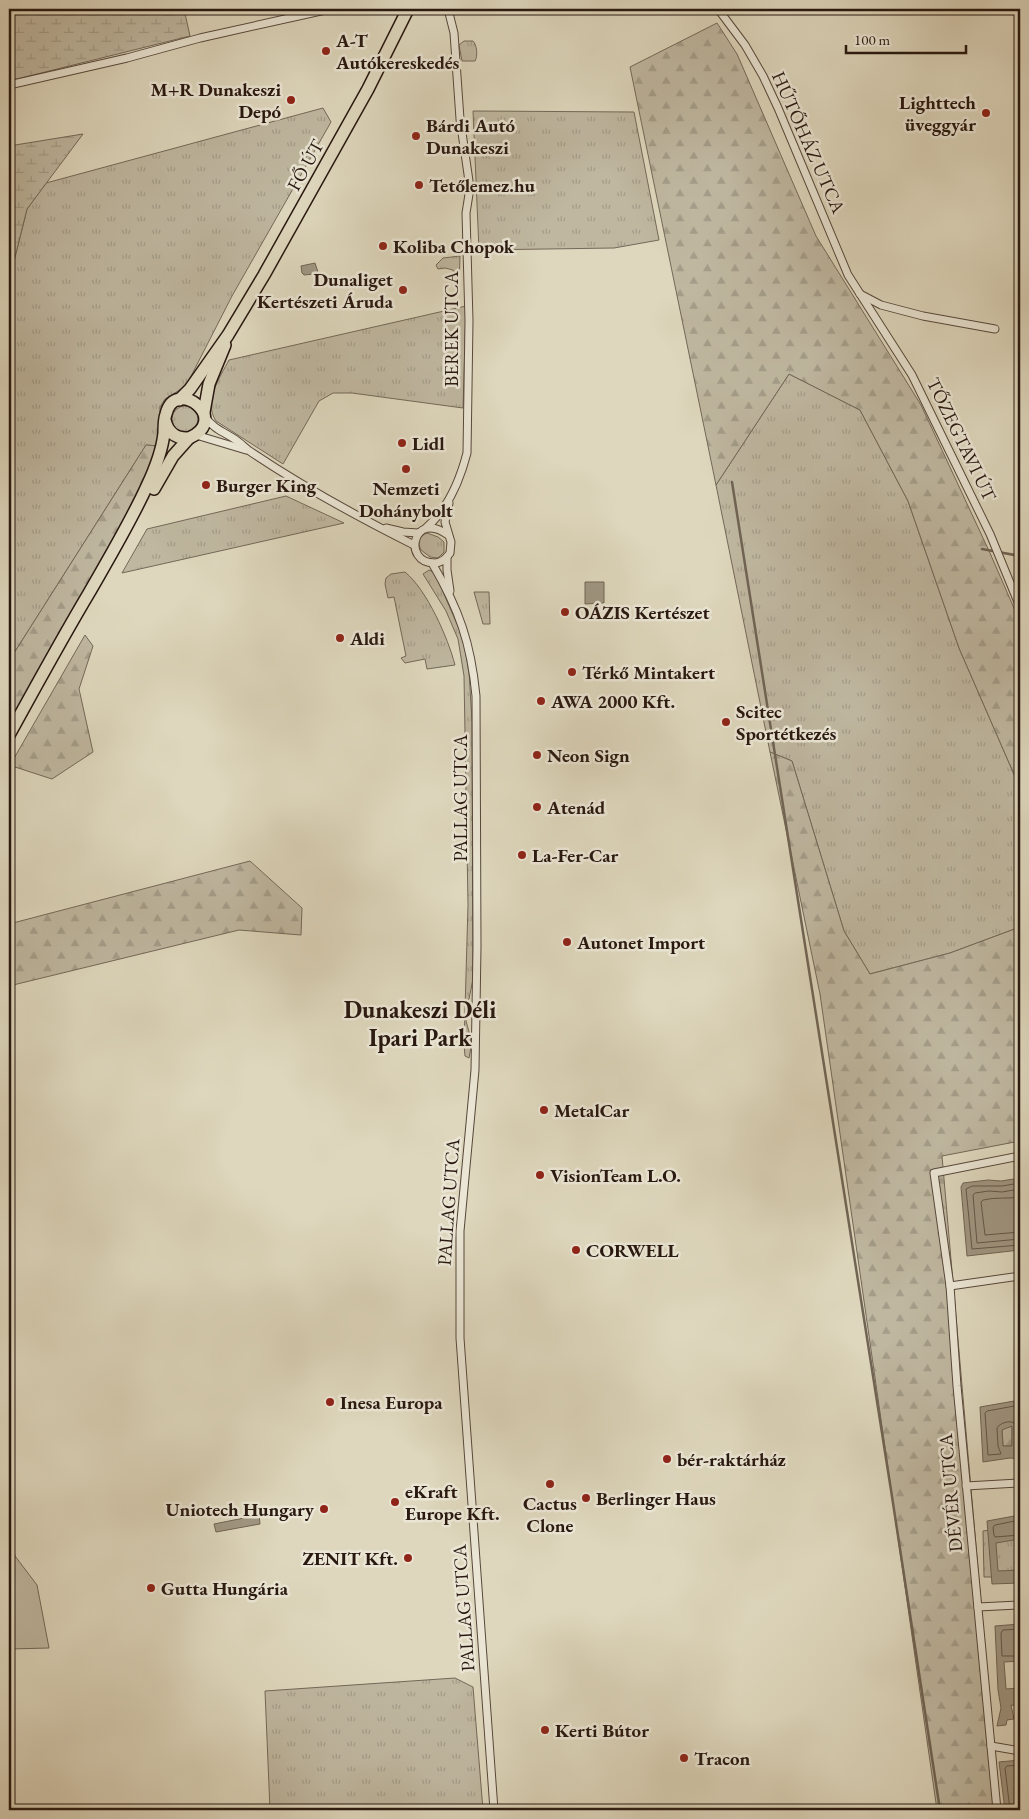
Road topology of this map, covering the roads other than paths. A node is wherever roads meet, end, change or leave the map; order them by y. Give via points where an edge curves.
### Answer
1 (330, 9) edge
2 (408, 9) edge
3 (448, 9) edge
4 (718, 9) edge
5 (9, 85) edge
6 (860, 294) junction
7 (995, 328) dead end
8 (228, 335) junction
9 (179, 400) junction
10 (204, 415) junction
11 (165, 420) junction
12 (193, 437) junction
13 (249, 450) junction
14 (450, 497) junction
15 (136, 512) junction
16 (371, 524) junction
17 (426, 528) junction
18 (418, 533) junction
19 (448, 535) junction
20 (414, 545) junction
21 (447, 557) junction
22 (432, 563) junction
23 (451, 598) junction
24 (1020, 607) edge
25 (9, 735) edge
26 (1020, 1156) edge
27 (1020, 1276) edge
28 (950, 1286) junction
29 (1020, 1483) edge
30 (966, 1486) junction
31 (1020, 1605) edge
32 (978, 1607) junction
33 (991, 1746) junction
34 (1020, 1751) edge
35 (494, 1810) edge
36 (997, 1810) edge

1 - 5 street
2 - 8 main road, FŐ ÚT via 354,114
3 - 14 street, BEREK UTCA via 454,33 460,121 470,188 466,213 467,453 462,474
4 - 6 street, HŰTŐHÁZ UTCA via 763,76 848,275
6 - 7 street via 881,305 923,316
6 - 24 street, TŐZEGTAVI ÚT via 912,375 990,534
8 - 9 main road, FŐ ÚT
8 - 10 main road, FŐ ÚT via 209,384
9 - 10 main road via 194,401
9 - 11 main road via 168,408
10 - 12 main road via 204,424
10 - 13 street via 212,427
11 - 12 main road via 170,433 176,437
11 - 15 main road via 163,445
12 - 13 street
12 - 15 main road via 173,456
13 - 16 street
14 - 17 street, BEREK UTCA
14 - 19 street, BEREK UTCA via 445,522
15 - 25 main road
16 - 18 street
16 - 20 street
17 - 18 street
17 - 19 street
18 - 20 street
19 - 21 street via 451,548
20 - 22 street via 419,556
21 - 22 street
21 - 23 street, PALLAG UTCA
22 - 23 street, PALLAG UTCA
23 - 35 street, PALLAG UTCA via 466,633 476,696 478,947 475,1070 460,1231 460,1338
26 - 28 street, DÉVÉR UTCA via 934,1173
27 - 28 street
28 - 30 street, DÉVÉR UTCA
29 - 30 street
30 - 32 street, DÉVÉR UTCA
31 - 32 street
32 - 33 street, DÉVÉR UTCA
33 - 34 street
33 - 36 street, DÉVÉR UTCA

